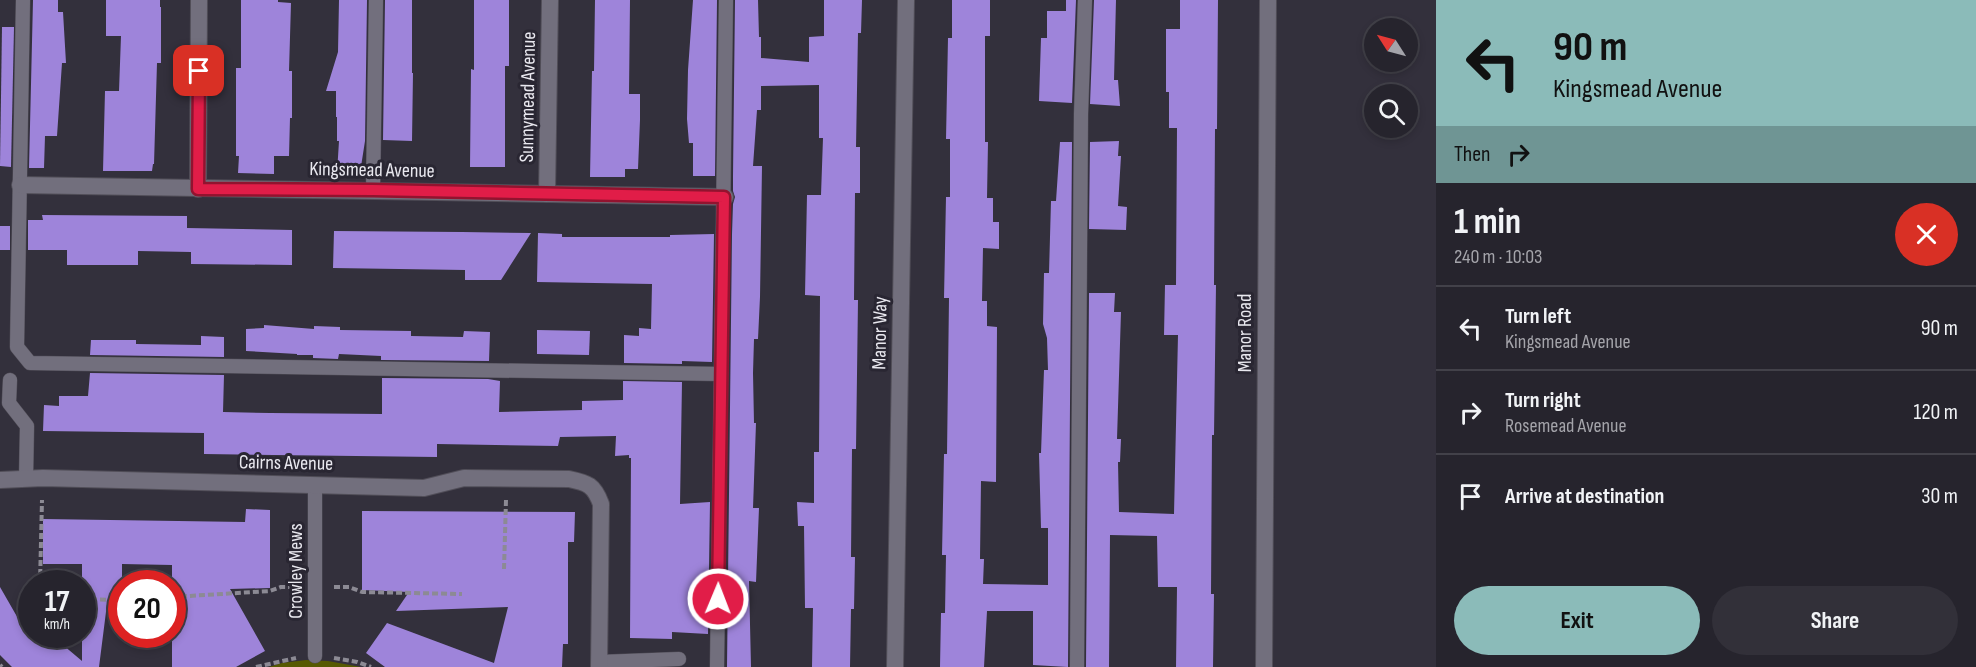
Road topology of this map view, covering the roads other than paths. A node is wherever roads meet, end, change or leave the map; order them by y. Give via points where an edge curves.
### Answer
1 (22, 0) edge
2 (200, 0) edge
3 (376, 0) edge
4 (550, 0) edge
5 (726, 0) edge
6 (906, 0) edge
7 (1085, 0) edge
8 (1268, 0) edge
9 (20, 185) junction
10 (198, 189) junction
11 (373, 190) junction
12 (547, 194) junction
13 (724, 197) junction
14 (721, 374) junction
15 (10, 380) dead end
16 (26, 479) junction
17 (0, 480) edge
18 (315, 485) junction
19 (315, 656) dead end
20 (679, 659) dead end
21 (599, 664) edge
22 (717, 667) edge
23 (895, 667) edge
24 (1077, 667) edge
25 (1264, 667) edge

1 - 9 lane
2 - 10 street
3 - 11 lane
4 - 12 street, Sunnymead Avenue
5 - 13 lane
6 - 23 street, Manor Way
7 - 24 lane
8 - 25 street, Manor Road
9 - 10 street, Kingsmead Avenue
9 - 14 lane via 17,347 30,363
10 - 11 street, Kingsmead Avenue
11 - 12 street, Kingsmead Avenue
12 - 13 street, Kingsmead Avenue
13 - 14 lane
14 - 22 lane
15 - 16 lane via 9,403 27,426
16 - 17 street, Cairns Avenue
16 - 18 street, Cairns Avenue
18 - 19 lane, Crowley Mews
18 - 21 street, Cairns Avenue via 424,488 464,478 584,482 596,490 602,504
20 - 21 lane

